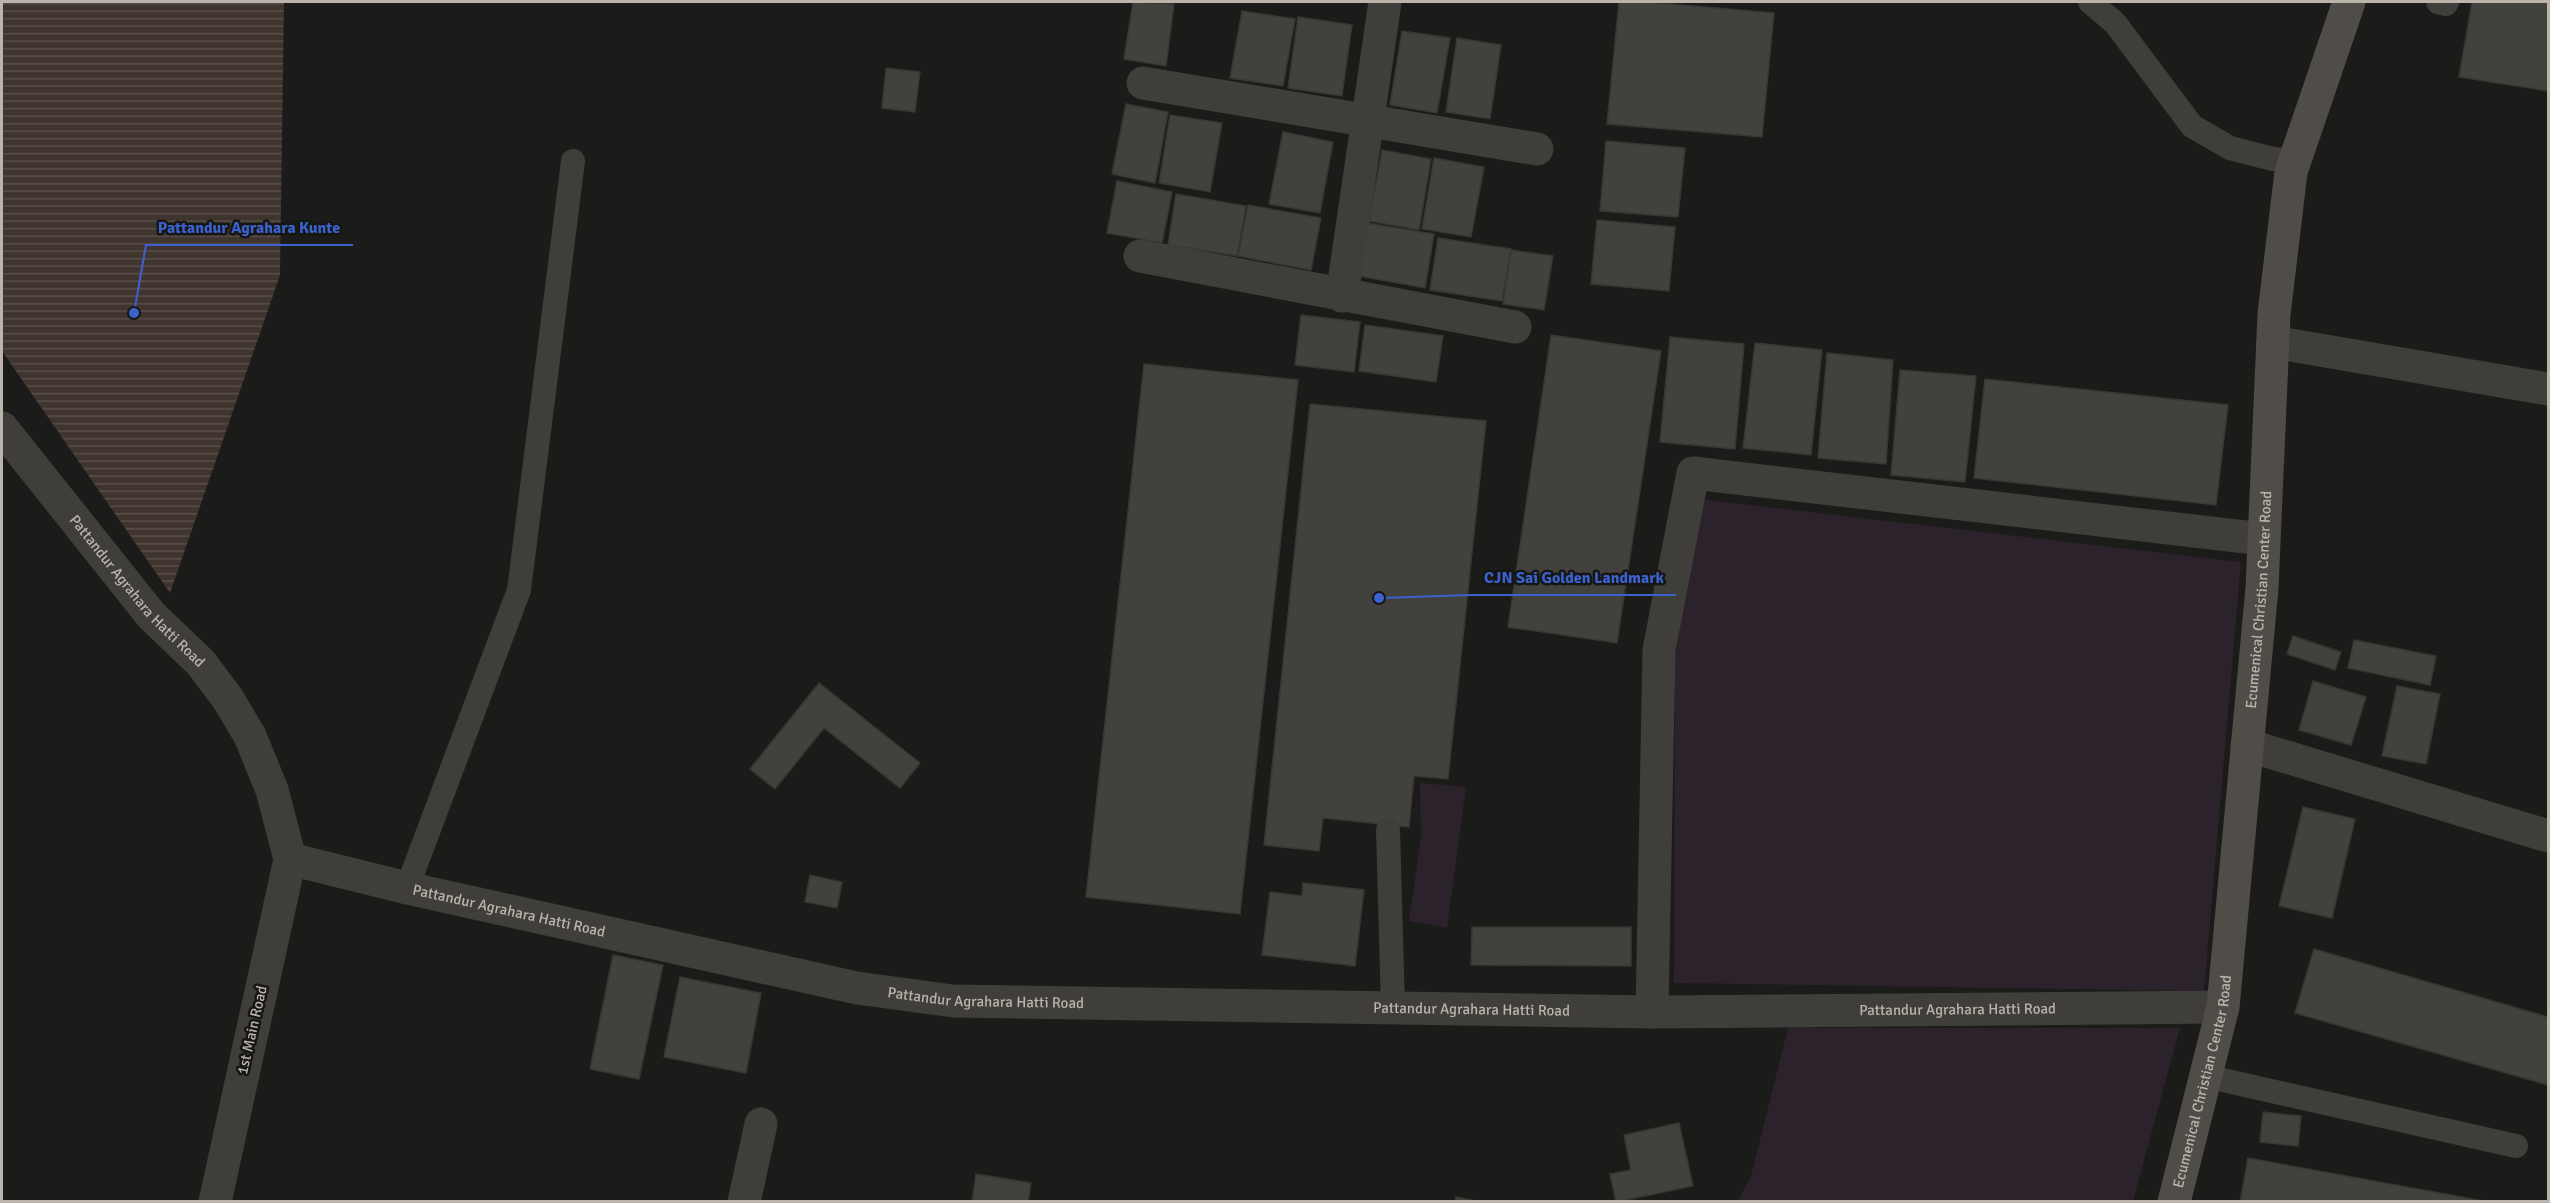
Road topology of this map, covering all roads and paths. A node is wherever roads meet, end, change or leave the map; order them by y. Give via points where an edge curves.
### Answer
1 (1385, 2) edge
2 (2090, 2) edge
3 (2349, 2) edge
4 (2438, 2) edge
5 (2447, 2) edge
6 (1143, 83) dead end
7 (1369, 121) junction
8 (1537, 149) dead end
9 (573, 161) dead end
10 (2295, 161) junction
11 (1140, 256) dead end
12 (1342, 296) junction
13 (1515, 327) dead end
14 (2273, 342) junction
15 (2548, 389) edge
16 (2, 428) edge
17 (2263, 539) junction
18 (2247, 744) junction
19 (1389, 830) dead end
20 (2548, 836) edge
21 (290, 859) junction
22 (407, 888) junction
23 (2223, 1007) junction
24 (1393, 1009) junction
25 (1652, 1012) junction
26 (2205, 1076) junction
27 (761, 1124) dead end
28 (2516, 1146) dead end
29 (215, 1202) edge
30 (744, 1202) edge
31 (2174, 1202) edge

1 - 7 street
2 - 10 lane via 2115,23 2192,126 2230,148
3 - 10 street, Ecumenical Christian Center Road
4 - 5 lane
6 - 7 street
7 - 8 street
7 - 12 street
9 - 22 lane via 519,590
10 - 14 street, Ecumenical Christian Center Road via 2290,172
11 - 12 street
12 - 13 street
14 - 15 street
14 - 17 street, Ecumenical Christian Center Road
16 - 21 street, Pattandur Agrahara Hatti Road via 151,615 201,663 228,699 250,736 272,790
17 - 18 street, Ecumenical Christian Center Road
17 - 25 street via 1693,473 1659,650
18 - 20 street
18 - 23 street, Ecumenical Christian Center Road
19 - 24 lane
21 - 22 street, Pattandur Agrahara Hatti Road
21 - 29 street, 1st Main Road
22 - 24 street, Pattandur Agrahara Hatti Road via 857,988 953,1002
23 - 25 street, Pattandur Agrahara Hatti Road
23 - 26 street, Ecumenical Christian Center Road
24 - 25 street, Pattandur Agrahara Hatti Road
26 - 28 lane
26 - 31 street, Ecumenical Christian Center Road
27 - 30 street

